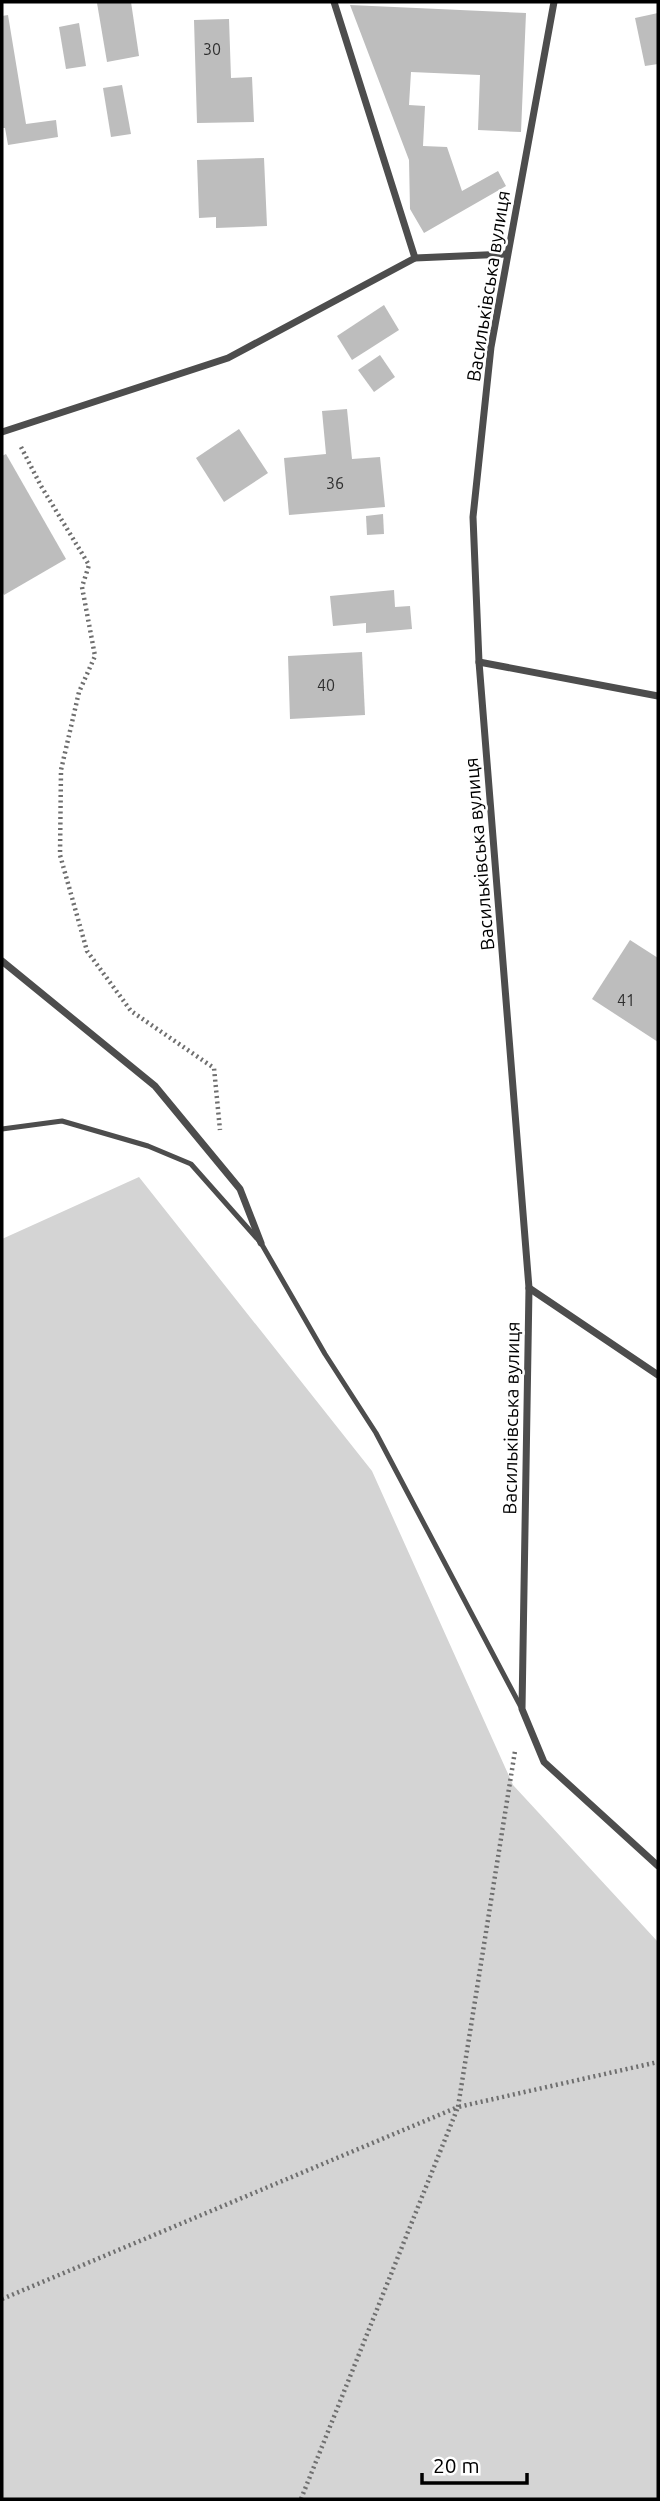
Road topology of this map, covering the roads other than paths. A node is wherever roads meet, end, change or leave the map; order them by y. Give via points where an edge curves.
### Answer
1 (334, 2) edge
2 (554, 2) edge
3 (507, 254) junction
4 (415, 258) junction
5 (2, 432) edge
6 (479, 663) junction
7 (658, 696) edge
8 (2, 961) edge
9 (2, 1129) edge
10 (261, 1243) junction
11 (529, 1288) junction
12 (658, 1375) edge
13 (522, 1709) junction
14 (658, 1866) edge

1 - 4 street
2 - 3 street, Васильківська вулиця
3 - 4 street
3 - 6 street, Васильківська вулиця via 491,347 472,517
4 - 5 street via 228,358
6 - 7 street
6 - 11 street, Васильківська вулиця
8 - 10 street via 155,1086 240,1189
9 - 10 lane via 62,1121 191,1164
10 - 13 lane via 376,1433
11 - 12 street
11 - 13 street, Васильківська вулиця
13 - 14 street via 544,1762

